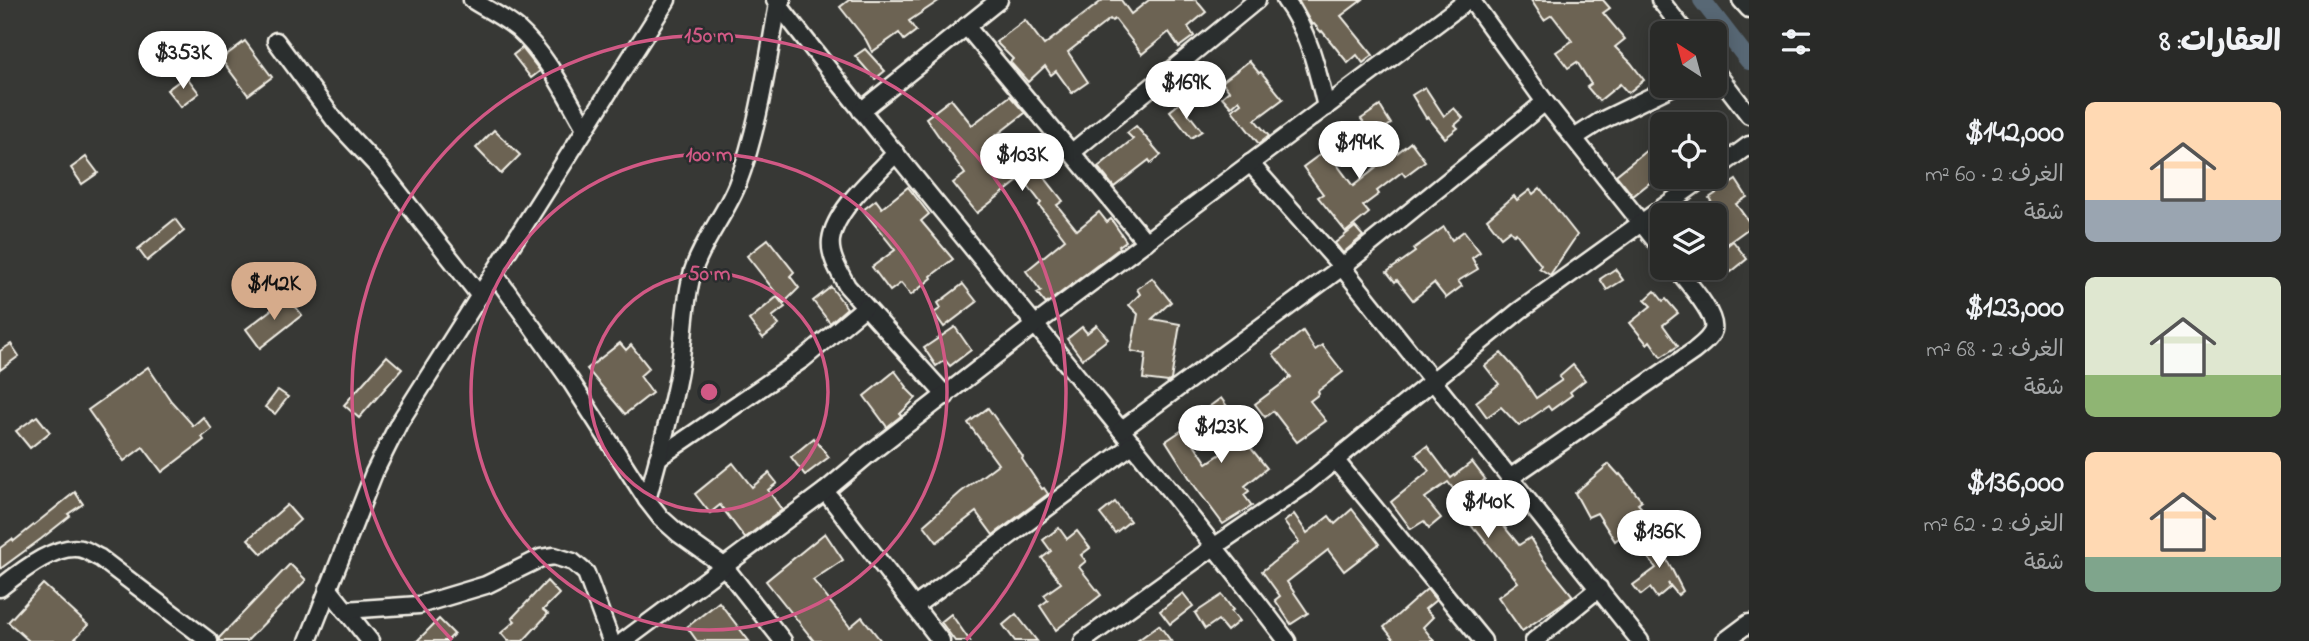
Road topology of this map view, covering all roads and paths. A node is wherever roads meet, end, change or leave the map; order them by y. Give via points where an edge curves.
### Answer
1 (472, 0) edge
2 (667, 0) edge
3 (999, 0) edge
4 (1256, 0) edge
5 (1285, 0) edge
6 (1470, 0) edge
7 (1660, 0) edge
8 (1741, 0) edge
9 (779, 1) edge
10 (1749, 9) edge
11 (1677, 21) edge
12 (966, 26) junction
13 (276, 41) dead end
14 (1727, 87) edge
15 (1650, 98) edge
16 (1545, 102) junction
17 (1326, 107) junction
18 (861, 111) junction
19 (1749, 115) edge
20 (585, 128) junction
21 (1574, 138) junction
22 (1749, 145) edge
23 (896, 153) junction
24 (1071, 153) junction
25 (1727, 161) edge
26 (1250, 163) junction
27 (1688, 189) edge
28 (1642, 222) junction
29 (1650, 233) edge
30 (1146, 242) junction
31 (1342, 267) junction
32 (494, 273) junction
33 (1685, 280) edge
34 (480, 296) junction
35 (865, 307) junction
36 (1036, 324) junction
37 (1433, 379) junction
38 (946, 396) junction
39 (1121, 430) junction
40 (1133, 444) junction
41 (658, 458) junction
42 (1336, 461) junction
43 (1511, 477) junction
44 (825, 491) junction
45 (647, 500) junction
46 (1215, 546) junction
47 (724, 566) junction
48 (0, 588) edge
49 (1599, 588) junction
50 (328, 589) junction
51 (915, 606) junction
52 (345, 610) junction
53 (1749, 623) edge
54 (209, 641) edge
55 (308, 641) edge
56 (370, 641) edge
57 (611, 641) edge
58 (624, 641) edge
59 (783, 641) edge
60 (941, 641) edge
61 (1083, 641) edge
62 (1287, 641) edge
63 (1483, 641) edge
64 (1534, 641) edge
65 (1640, 641) edge
66 (1725, 641) edge

1 - 20 street via 518,29 557,79
2 - 20 street
3 - 12 street
4 - 24 street
5 - 17 street via 1314,55
6 - 16 street
6 - 17 street
7 - 11 street
8 - 10 street
9 - 18 street
9 - 41 street via 763,87 736,187 693,271 678,374
12 - 18 street
12 - 24 street
13 - 34 street via 336,122 381,170
14 - 19 street
15 - 21 street
16 - 21 street
16 - 31 street
17 - 26 street
18 - 23 street
20 - 32 street
21 - 28 street
22 - 25 street
23 - 35 street via 839,215 831,241 835,265
23 - 36 street
24 - 30 street
26 - 30 street
26 - 31 street
27 - 28 street
28 - 29 street
28 - 37 street
30 - 36 street
31 - 37 street
31 - 39 street
32 - 34 street
32 - 45 street
33 - 43 street via 1712,316 1714,328 1709,338
34 - 50 street via 399,423
35 - 38 street
35 - 41 street via 803,359
36 - 38 street
36 - 39 street
37 - 42 street
37 - 43 street
38 - 44 street
39 - 40 street
40 - 46 street
40 - 51 street
41 - 45 street
42 - 46 street
42 - 63 street
43 - 49 street
44 - 47 street
44 - 51 street
45 - 47 street via 679,534
46 - 61 street
46 - 62 street
47 - 58 street
47 - 59 street
48 - 54 street via 37,560 65,549 83,548
49 - 64 street
49 - 65 street
50 - 52 street
50 - 55 street
51 - 60 street
52 - 56 street
52 - 57 street via 419,605 486,585 554,556 573,562 586,573
53 - 66 street

